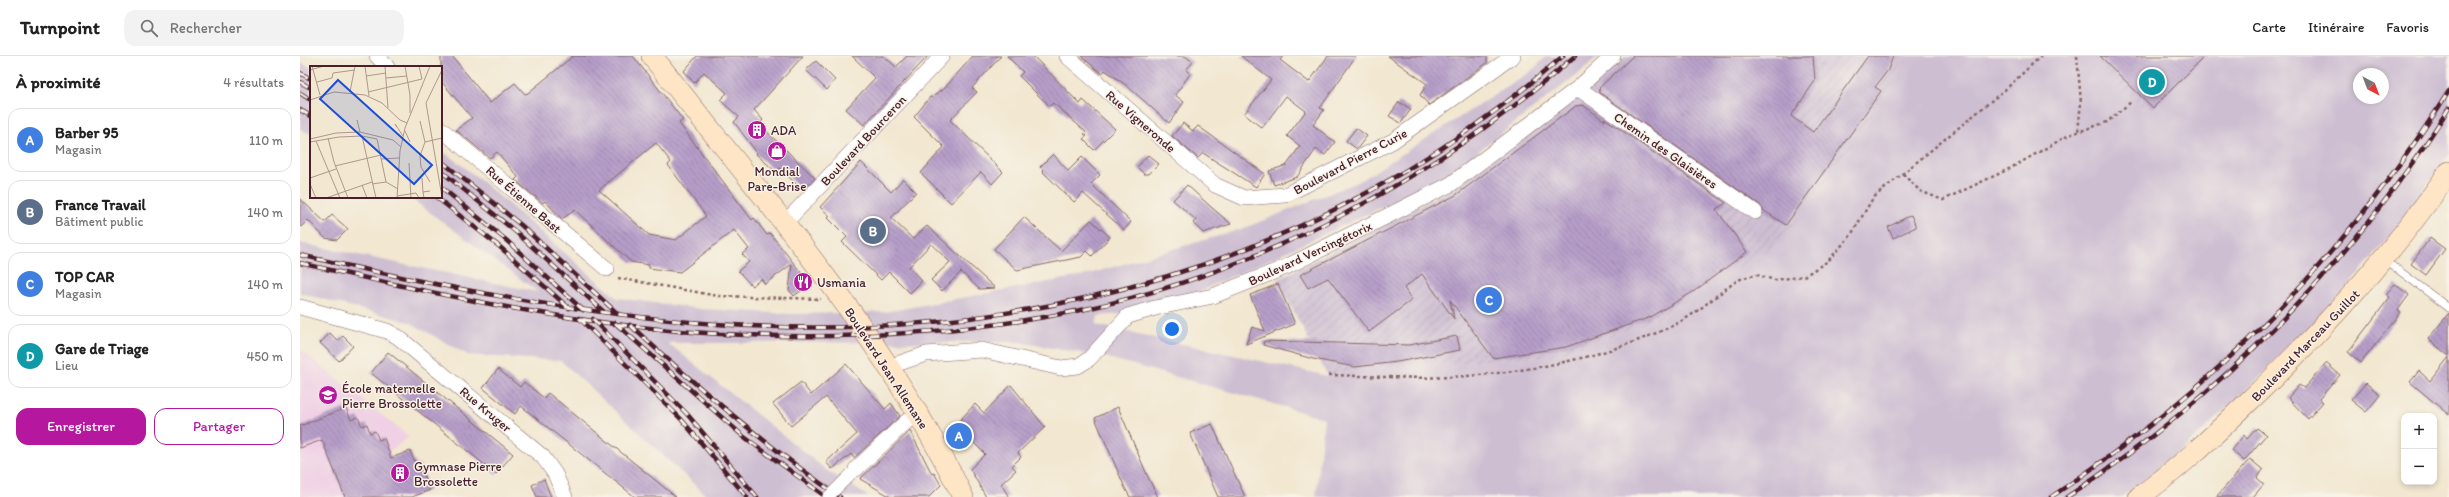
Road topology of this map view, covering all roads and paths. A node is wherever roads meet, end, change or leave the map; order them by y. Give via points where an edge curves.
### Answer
1 (377, 56) edge
2 (653, 56) edge
3 (942, 56) edge
4 (1067, 56) edge
5 (1612, 56) edge
6 (2040, 56) edge
7 (2077, 56) edge
8 (1507, 58) edge
9 (386, 66) edge
10 (1578, 88) junction
11 (2132, 102) dead end
12 (442, 130) edge
13 (2078, 132) junction
14 (2449, 172) edge
15 (1903, 174) junction
16 (1215, 185) joint
17 (1754, 212) dead end
18 (784, 224) junction
19 (2384, 259) junction
20 (607, 269) joint
21 (839, 295) junction
22 (300, 307) edge
23 (2449, 308) edge
24 (888, 366) junction
25 (1329, 375) dead end
26 (918, 414) junction
27 (854, 471) joint
28 (2148, 495) edge
29 (565, 497) edge
30 (828, 497) edge
31 (963, 497) edge

1 - 9 street
2 - 18 main road, Boulevard Jean Allemane
3 - 18 street, Boulevard Bourceron
4 - 16 street, Rue Vigneronde
5 - 10 street, Boulevard Vercingétorix
6 - 15 path via 2007,88
7 - 13 path via 2081,102
8 - 16 street, Boulevard Pierre Curie via 1393,141 1285,196 1244,198
10 - 17 street, Chemin des Glaisières
10 - 24 street, Boulevard Vercingétorix via 1444,187 1286,267 1213,296 1128,316 1089,359 1078,366 1061,368 982,350 926,354
11 - 13 path via 2107,122
12 - 20 street, Rue Étienne Bast
13 - 15 path via 2009,169 1943,200 1920,191
14 - 19 main road, Boulevard Marceau Guillot via 2419,216
15 - 25 path via 1874,198 1851,235 1828,261 1814,271 1789,279 1775,280 1758,275 1744,278 1680,321 1636,340 1552,364 1513,371 1449,377
18 - 21 main road, Boulevard Jean Allemane
19 - 23 lane
19 - 28 main road, Boulevard Marceau Guillot via 2290,363
20 - 21 path via 620,279 718,296 816,300
21 - 24 main road, Boulevard Jean Allemane
22 - 29 street, Rue Kruger via 386,331 398,337 543,457 555,474
24 - 26 main road, Boulevard Jean Allemane
26 - 27 street via 907,421
26 - 31 main road, Boulevard Jean Allemane
27 - 30 street, bridge

